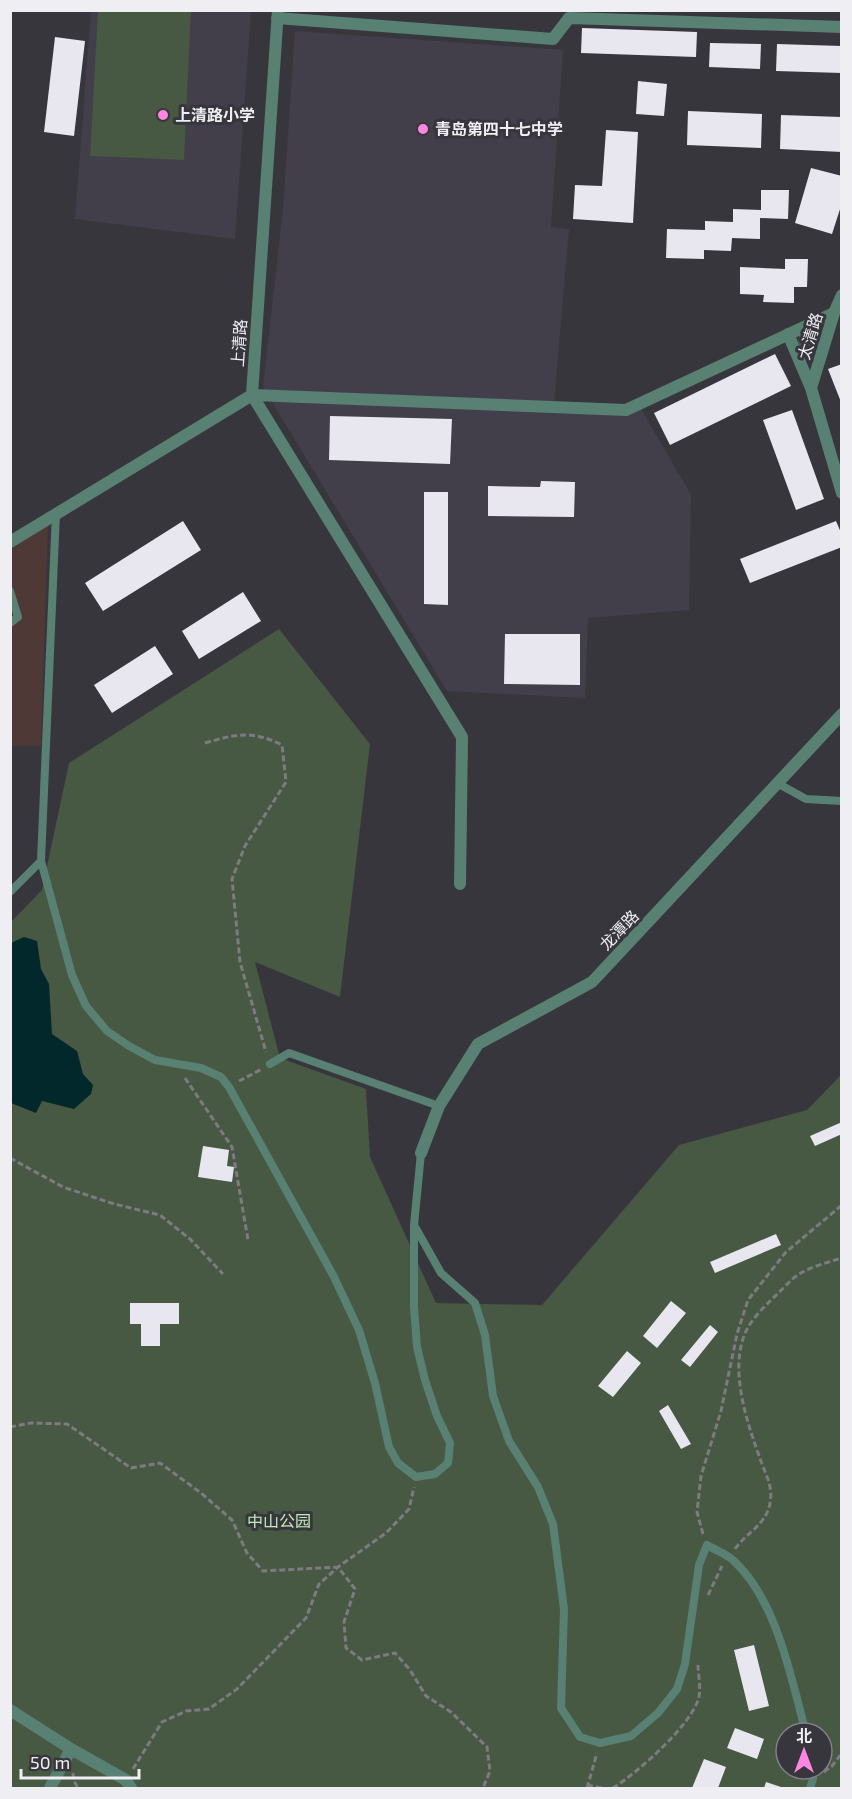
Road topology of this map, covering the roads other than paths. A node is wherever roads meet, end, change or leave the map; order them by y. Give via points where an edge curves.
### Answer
1 (277, 14) edge
2 (842, 27) edge
3 (842, 295) edge
4 (834, 313) junction
5 (788, 334) junction
6 (811, 388) junction
7 (252, 395) junction
8 (842, 493) edge
9 (56, 513) junction
10 (10, 542) edge
11 (10, 591) edge
12 (10, 623) edge
13 (842, 714) edge
14 (777, 783) junction
15 (842, 801) edge
16 (41, 861) junction
17 (459, 884) dead end
18 (10, 892) edge
19 (270, 1064) road end
20 (439, 1106) junction
21 (421, 1153) joint
22 (414, 1225) junction
23 (10, 1710) edge
24 (803, 1721) edge
25 (71, 1749) junction
26 (129, 1784) edge
27 (50, 1788) edge

1 - 2 street via 553,39 569,18
1 - 7 street, 上清路
3 - 4 street, 太清路
4 - 5 street
4 - 6 street, 太清路
5 - 6 street, 太清路
5 - 7 street via 626,410
6 - 8 street, 太清路
7 - 9 street
7 - 17 street via 462,737
9 - 10 street
9 - 16 lane
11 - 12 lane via 18,617
13 - 14 street, 龙潭路
14 - 15 lane via 806,799
14 - 20 street, 龙潭路 via 592,981 478,1044
16 - 18 lane
16 - 22 lane via 72,975 86,1006 107,1031 129,1046 155,1060 201,1068 220,1077 229,1087 342,1293 359,1330 389,1448 398,1463 416,1477 435,1474 448,1463 450,1443 428,1389 417,1347
19 - 20 lane via 289,1053
20 - 21 street, 龙潭路
21 - 22 lane
22 - 24 lane via 441,1273 476,1303 485,1335 493,1396 509,1442 538,1487 553,1524 564,1609 561,1708 580,1737 600,1743 631,1736 658,1713 677,1689 685,1664 699,1565 707,1545 734,1560 755,1587 778,1629
23 - 25 street
25 - 26 street
25 - 27 street

